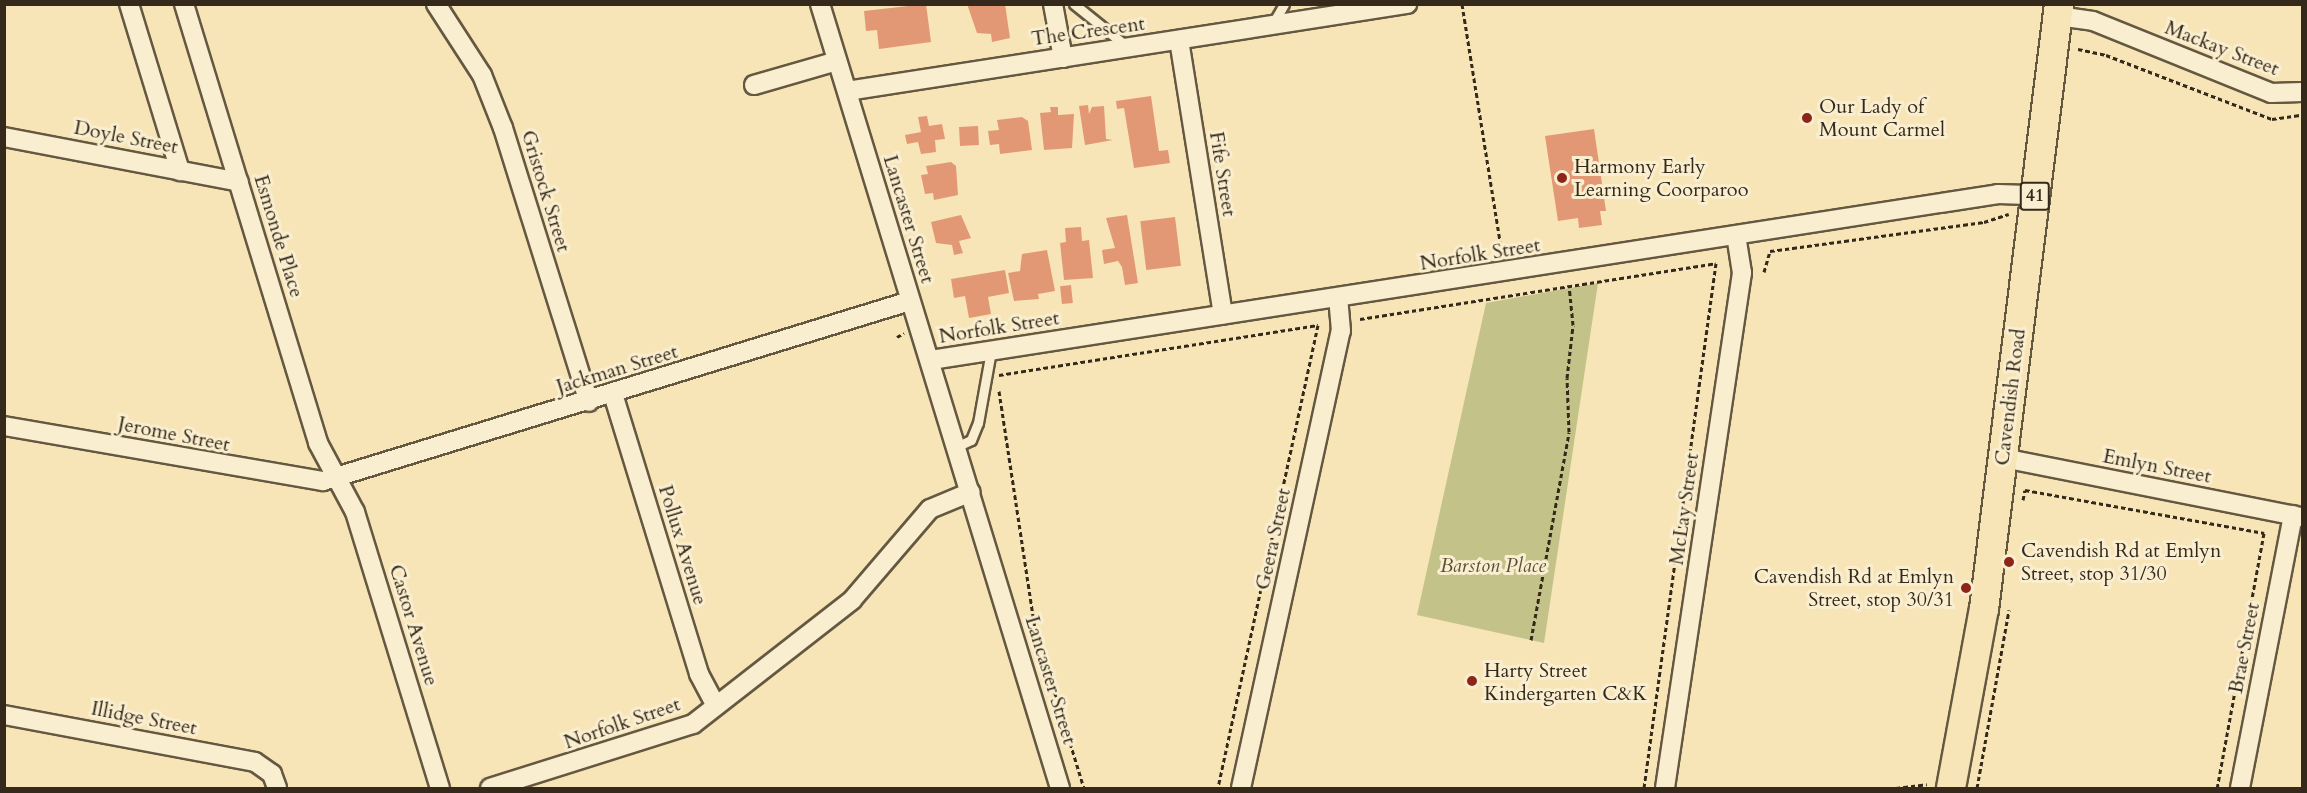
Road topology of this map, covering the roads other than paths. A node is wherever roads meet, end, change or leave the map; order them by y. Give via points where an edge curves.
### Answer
1 (129, 4) edge
2 (184, 4) edge
3 (435, 4) edge
4 (820, 4) edge
5 (1053, 4) edge
6 (1074, 4) edge
7 (1284, 4) edge
8 (1407, 4) edge
9 (1336, 10) edge
10 (2058, 10) edge
11 (1272, 25) junction
12 (1179, 40) junction
13 (1129, 48) junction
14 (1063, 58) junction
15 (837, 61) junction
16 (754, 85) dead end
17 (847, 91) junction
18 (2302, 92) edge
19 (4, 137) edge
20 (180, 171) junction
21 (239, 182) junction
22 (2036, 195) junction
23 (1736, 236) junction
24 (1338, 299) junction
25 (910, 300) junction
26 (1223, 314) junction
27 (990, 351) junction
28 (931, 360) junction
29 (613, 394) junction
30 (589, 402) junction
31 (4, 426) edge
32 (958, 446) junction
33 (2003, 458) junction
34 (336, 479) junction
35 (971, 492) junction
36 (2298, 516) edge
37 (716, 706) junction
38 (4, 715) edge
39 (1941, 780) edge
40 (274, 781) edge
41 (440, 789) edge
42 (490, 789) edge
43 (1060, 789) edge
44 (1241, 789) edge
45 (1665, 789) edge
46 (2240, 789) edge

1 - 20 street
2 - 21 street, Esmonde Place
3 - 30 street, Gristock Street via 482,75 503,128
4 - 15 street, Lancaster Street
5 - 14 street
6 - 13 lane
7 - 11 lane
8 - 9 street, The Crescent
9 - 11 street, The Crescent
10 - 18 street, Mackay Street via 2271,93
10 - 22 main road, Cavendish Road / 41
11 - 12 street, The Crescent
12 - 13 street, The Crescent
12 - 26 street, Fife Street
13 - 14 street, The Crescent
14 - 17 street, The Crescent
15 - 16 street
15 - 17 street, Lancaster Street
17 - 25 street, Lancaster Street
19 - 20 street, Doyle Street
20 - 21 street, Doyle Street
21 - 34 street, Esmonde Place via 318,442
22 - 23 street, Norfolk Street via 1998,194
22 - 33 main road, Cavendish Road / 41
23 - 24 street, Norfolk Street
23 - 45 street, McLay Street via 1742,273
24 - 26 street, Norfolk Street
24 - 44 street, Geera Street via 1341,331
25 - 28 street, Lancaster Street
25 - 29 street, Jackman Street
26 - 27 street, Norfolk Street
27 - 28 street, Norfolk Street
27 - 32 lane via 978,423 971,440
28 - 32 street, Lancaster Street
29 - 30 street, Jackman Street
29 - 37 street, Pollux Avenue via 699,674
30 - 34 street, Jackman Street
31 - 34 street, Jerome Street via 300,480
32 - 35 street, Lancaster Street
33 - 36 street, Emlyn Street
33 - 39 main road, Cavendish Road / 41 via 1977,657
34 - 41 street, Castor Avenue via 355,512
35 - 37 street, Norfolk Street via 934,506 852,600
35 - 43 street, Lancaster Street
36 - 46 street, Brae Street
37 - 42 street, Norfolk Street via 693,724 664,736
38 - 40 street, Illidge Street via 255,762

